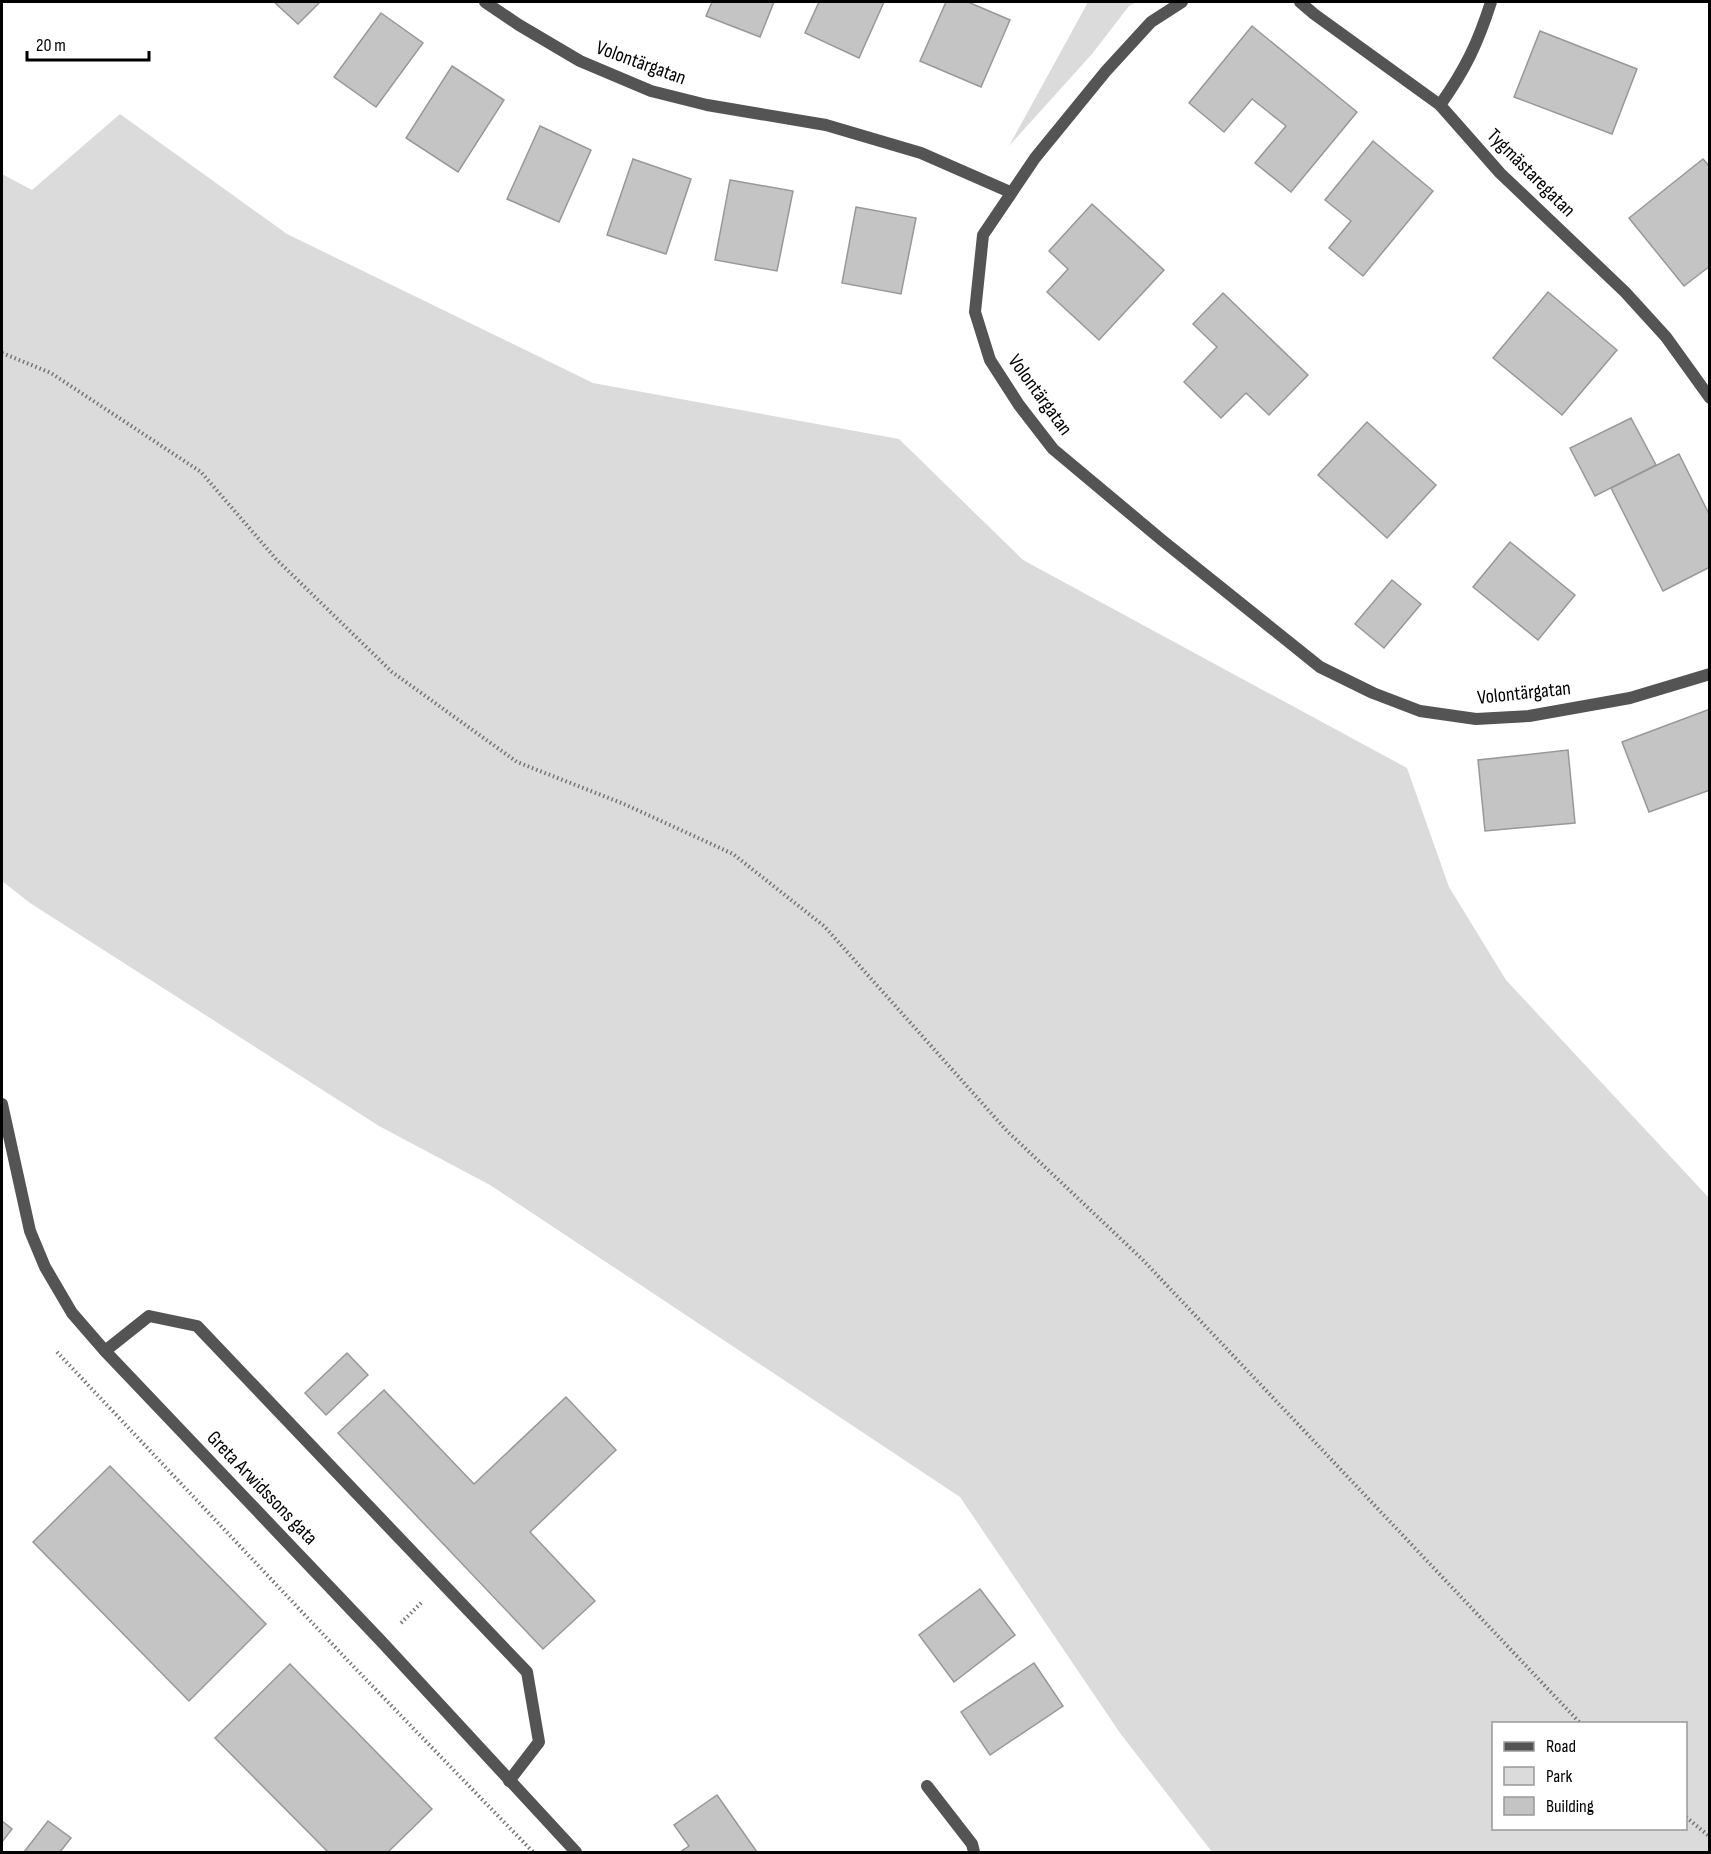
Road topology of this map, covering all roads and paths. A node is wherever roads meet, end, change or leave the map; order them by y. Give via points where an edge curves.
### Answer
1 (485, 2) edge
2 (1182, 2) edge
3 (1300, 2) edge
4 (1491, 2) edge
5 (1440, 105) junction
6 (1010, 192) junction
7 (2, 353) edge
8 (1710, 398) edge
9 (1710, 674) edge
10 (2, 1104) edge
11 (105, 1351) junction
12 (57, 1352) dead end
13 (1579, 1722) edge
14 (509, 1781) junction
15 (927, 1786) dead end
16 (1687, 1818) edge
17 (1710, 1837) edge
18 (533, 1852) edge
19 (576, 1852) edge
20 (974, 1852) edge

1 - 6 street, Volontärgatan via 580,61 651,91 707,105 826,125 921,153
2 - 6 street via 1151,22 1106,71
3 - 5 street, Tygmästaregatan
4 - 5 street via 1481,35
5 - 8 street, Tygmästaregatan via 1500,173 1625,292 1666,337
6 - 9 street, Volontärgatan via 983,235 975,312 990,360 1019,405 1053,448 1320,667 1420,711 1476,719 1529,716 1630,698
7 - 13 path via 51,373 201,472 276,559 392,672 517,762 624,804 733,854 824,926 1007,1131 1142,1259
10 - 11 street, Greta Arwidssons gata via 30,1231 45,1267 72,1313
11 - 14 street, Greta Arwidssons gata
11 - 14 street via 149,1316 197,1326 527,1672 539,1742
12 - 18 path
14 - 19 street, Greta Arwidssons gata
15 - 20 street via 972,1844
16 - 17 path

